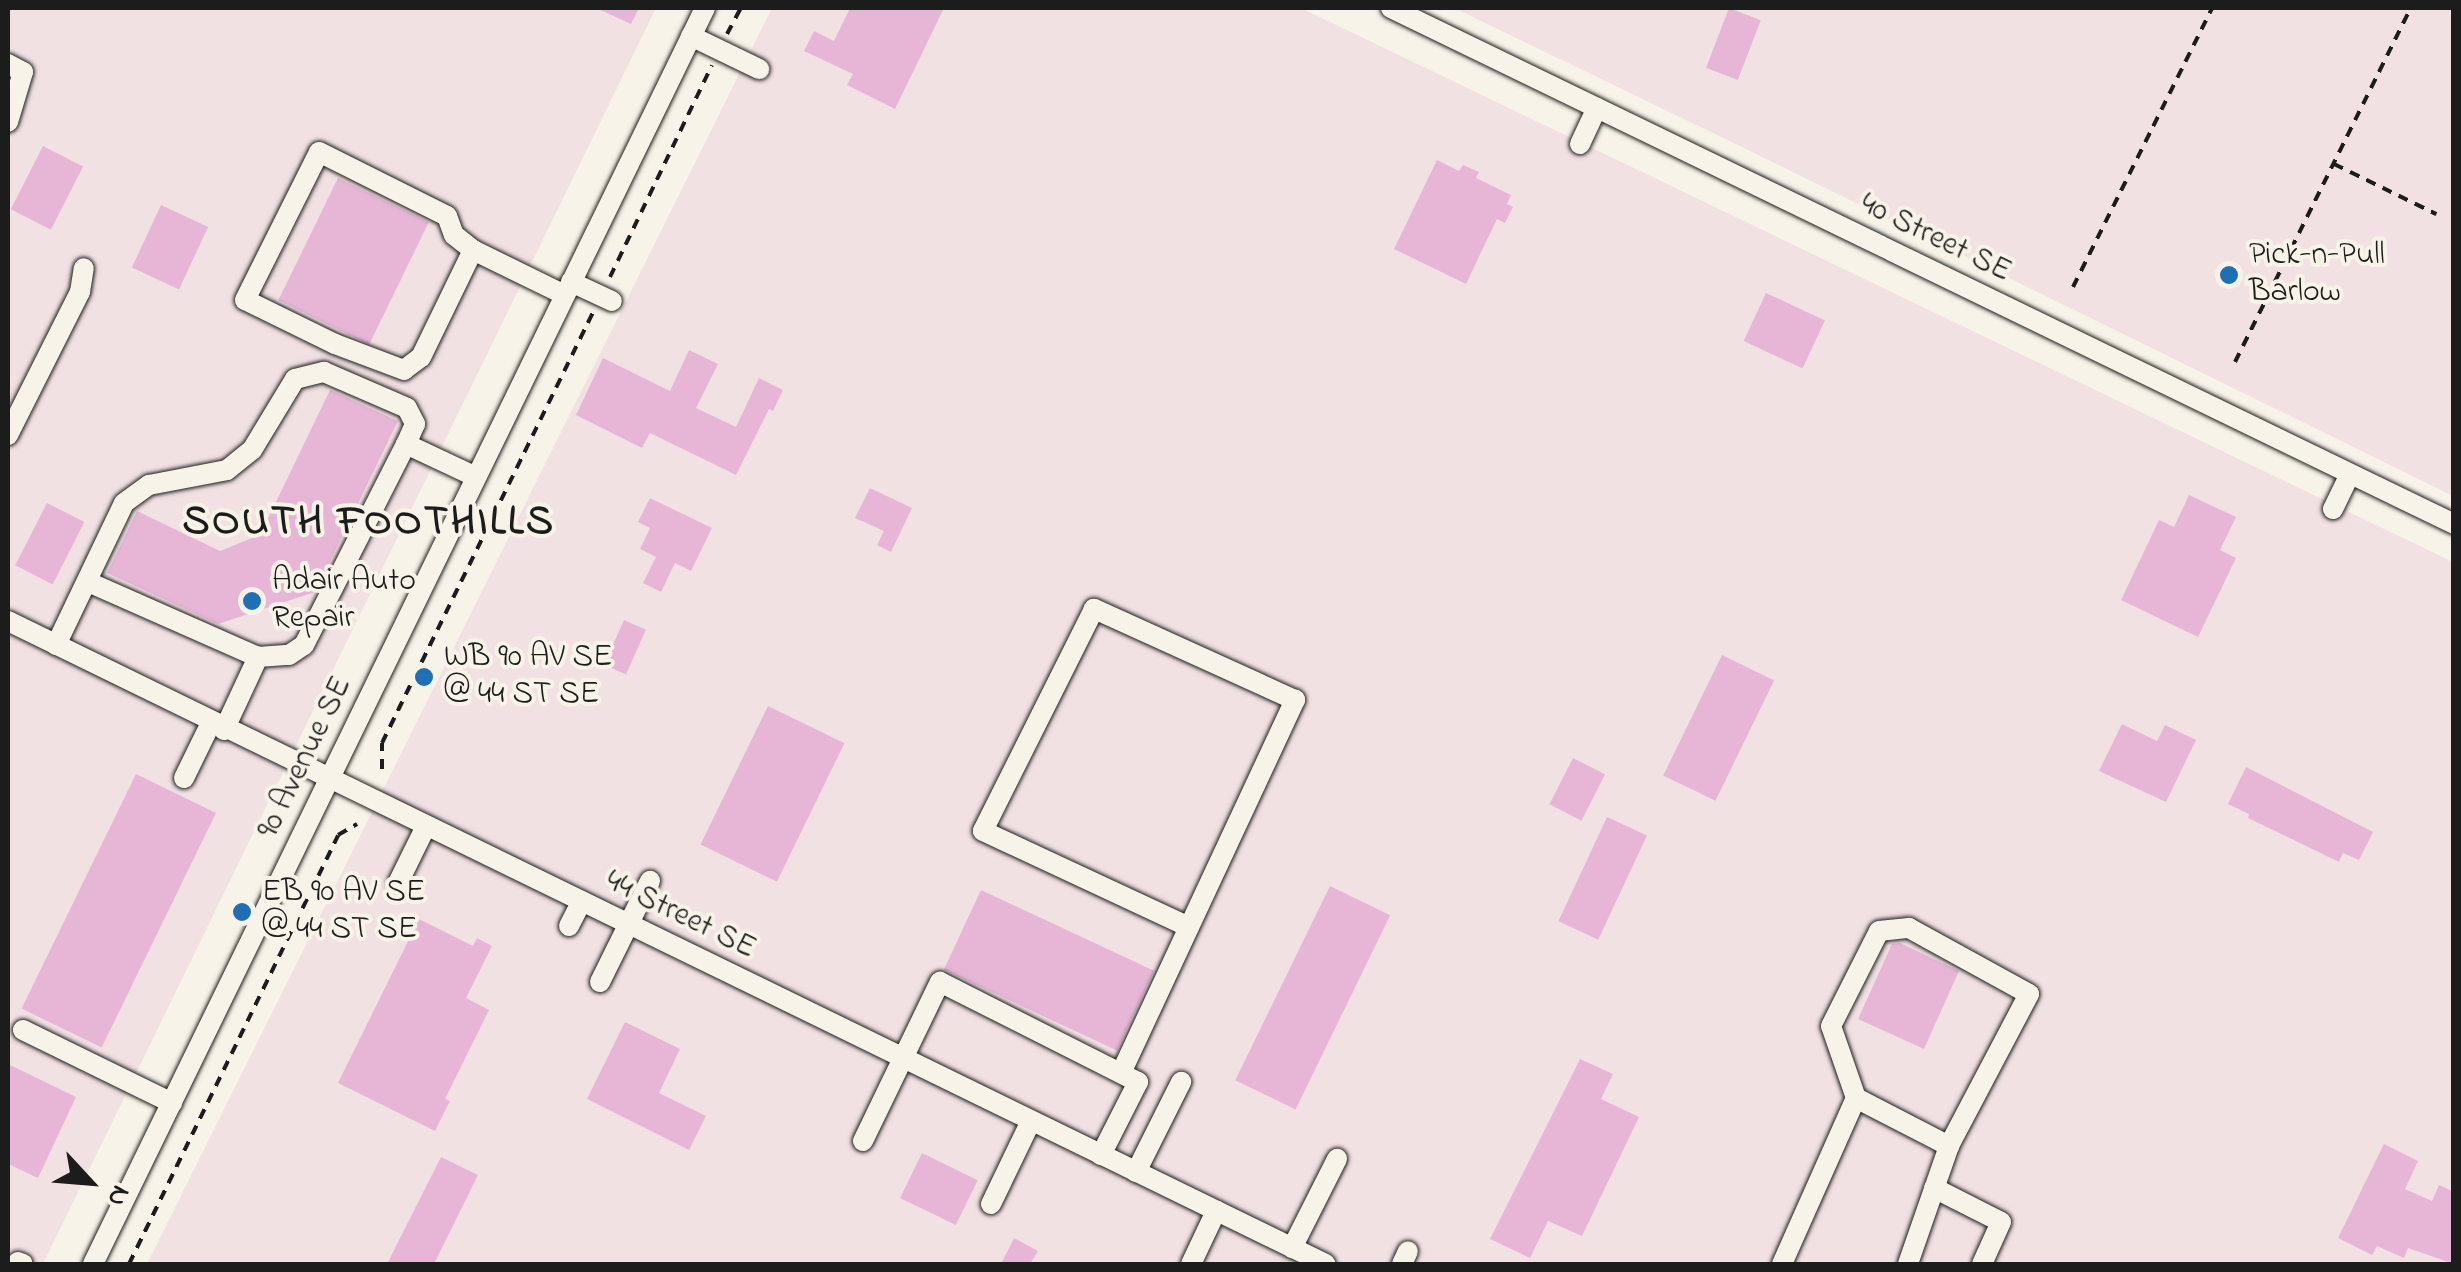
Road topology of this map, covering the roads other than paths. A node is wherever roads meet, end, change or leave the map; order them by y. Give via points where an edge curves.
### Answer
1 (705, 8) edge
2 (1391, 8) edge
3 (691, 36) junction
4 (8, 64) edge
5 (759, 69) dead end
6 (1597, 108) junction
7 (8, 122) edge
8 (1580, 144) dead end
9 (473, 250) junction
10 (84, 268) dead end
11 (568, 288) junction
12 (607, 299) road end
13 (8, 435) edge
14 (406, 444) junction
15 (2350, 474) junction
16 (476, 477) junction
17 (2333, 509) dead end
18 (2454, 524) edge
19 (88, 582) junction
20 (8, 621) edge
21 (56, 645) junction
22 (258, 657) junction
23 (218, 726) junction
24 (184, 778) dead end
25 (329, 780) junction
26 (426, 826) junction
27 (650, 880) dead end
28 (398, 883) dead end
29 (581, 902) junction
30 (628, 924) junction
31 (569, 926) dead end
32 (1189, 927) junction
33 (600, 982) dead end
34 (23, 1030) dead end
35 (904, 1059) junction
36 (1121, 1073) junction
37 (1180, 1082) dead end
38 (1856, 1098) junction
39 (172, 1103) junction
40 (1031, 1121) junction
41 (863, 1141) dead end
42 (1949, 1146) junction
43 (1101, 1155) junction
44 (1337, 1159) dead end
45 (1136, 1172) junction
46 (1934, 1188) junction
47 (990, 1204) dead end
48 (1216, 1211) junction
49 (1292, 1248) junction
50 (94, 1264) edge
51 (1191, 1264) edge
52 (1326, 1264) edge
53 (1782, 1264) edge
54 (1908, 1264) edge
55 (1982, 1264) edge

1 - 3 street, 90 Avenue SE
2 - 6 street, 40 Street SE
3 - 5 street
3 - 11 street, 90 Avenue SE
4 - 7 street via 23,72
6 - 8 street
6 - 15 street, 40 Street SE
9 - 9 street via 454,234 447,216 318,152 245,300 404,370 421,357
9 - 11 street
10 - 13 street via 80,292
11 - 12 street
11 - 16 street, 90 Avenue SE
14 - 16 street
14 - 19 street via 415,424 406,408 324,372 294,379 252,450 228,470 149,485 124,503
14 - 22 street via 304,645 289,655
15 - 17 street
15 - 18 street, 40 Street SE
16 - 25 street, 90 Avenue SE
19 - 21 street
19 - 22 street
20 - 21 street, 44 Street SE
21 - 23 street, 44 Street SE
22 - 23 street
23 - 24 street
23 - 25 street, 44 Street SE
25 - 26 street, 44 Street SE
25 - 39 street, 90 Avenue SE
26 - 28 street
26 - 29 street, 44 Street SE
27 - 30 street
29 - 30 street, 44 Street SE
29 - 31 street
30 - 33 street
30 - 35 street, 44 Street SE
32 - 32 street via 1295,700 1094,609 983,831
32 - 36 street
34 - 39 street
35 - 36 street via 940,982
35 - 40 street, 44 Street SE
35 - 41 street
36 - 43 street via 1138,1082
37 - 45 street
38 - 42 street
38 - 42 street via 1831,1026 1879,932 1909,928 2029,994
38 - 53 street
39 - 50 street, 90 Avenue SE
40 - 43 street, 44 Street SE
40 - 47 street
42 - 46 street
43 - 45 street, 44 Street SE
44 - 49 street
45 - 48 street, 44 Street SE
46 - 54 street
46 - 55 street via 2000,1222
48 - 49 street, 44 Street SE
48 - 51 street
49 - 52 street, 44 Street SE

